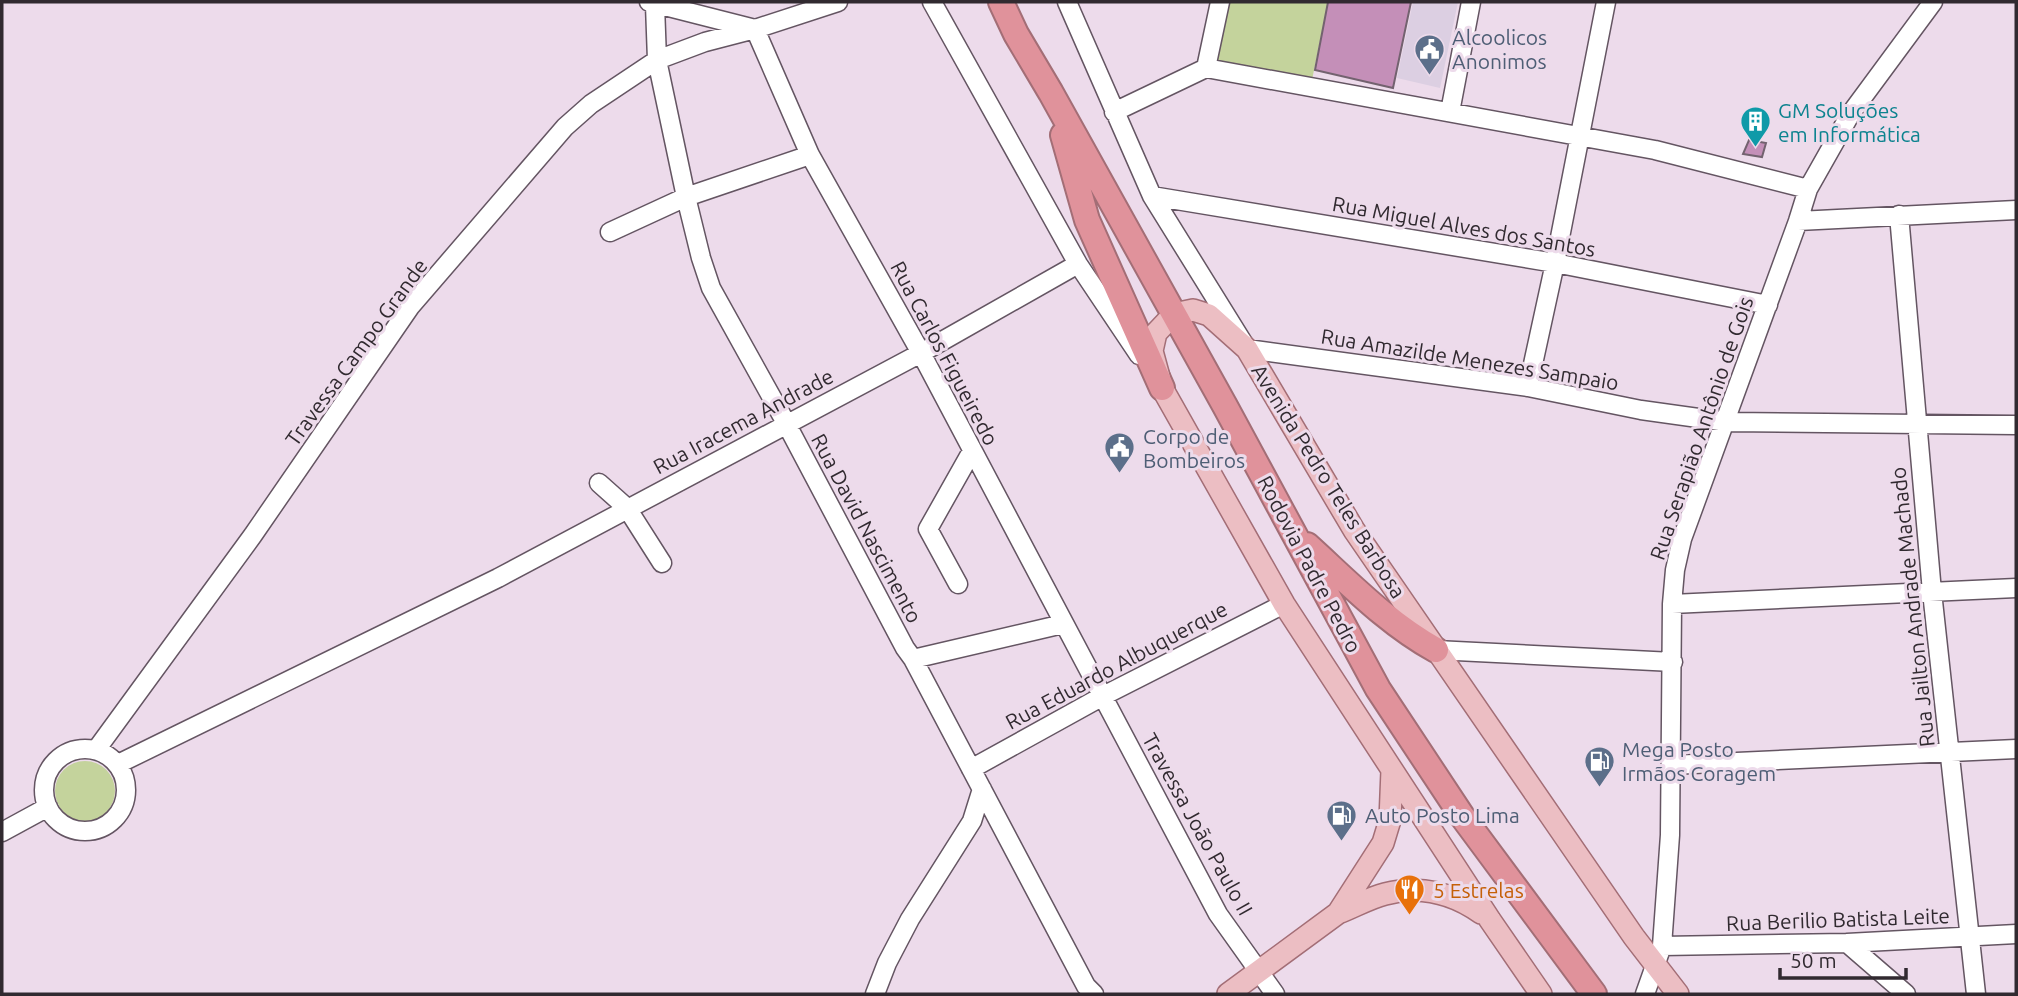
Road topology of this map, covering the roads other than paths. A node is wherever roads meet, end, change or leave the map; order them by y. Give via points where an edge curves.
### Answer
1 (838, 2) edge
2 (932, 2) edge
3 (1001, 2) edge
4 (1067, 2) edge
5 (1084, 2) edge
6 (1220, 2) edge
7 (1471, 2) edge
8 (1606, 2) edge
9 (1933, 2) edge
10 (652, 3) edge
11 (1075, 20) junction
12 (755, 29) junction
13 (657, 60) junction
14 (1206, 68) junction
15 (1052, 93) junction
16 (1114, 112) junction
17 (1450, 112) junction
18 (1580, 135) junction
19 (810, 155) junction
20 (1808, 188) junction
21 (1152, 196) junction
22 (686, 197) junction
23 (2016, 210) edge
24 (1899, 215) junction
25 (1798, 221) junction
26 (610, 232) dead end
27 (1555, 263) junction
28 (1078, 264) junction
29 (1768, 305) junction
30 (1174, 314) junction
31 (1247, 349) junction
32 (921, 353) junction
33 (1528, 387) junction
34 (1162, 388) junction
35 (1727, 422) junction
36 (786, 423) junction
37 (1917, 423) junction
38 (2016, 425) edge
39 (972, 451) junction
40 (599, 482) dead end
41 (627, 508) junction
42 (1291, 530) junction
43 (662, 563) dead end
44 (958, 584) dead end
45 (2016, 588) edge
46 (1932, 592) junction
47 (1284, 604) junction
48 (1672, 604) junction
49 (1063, 624) junction
50 (1436, 650) junction
51 (913, 659) junction
52 (1673, 662) junction
53 (1103, 696) junction
54 (2016, 749) edge
55 (96, 750) junction
56 (1950, 754) junction
57 (118, 764) junction
58 (1671, 765) junction
59 (971, 769) junction
60 (1392, 769) junction
61 (982, 789) junction
62 (48, 807) junction
63 (2, 832) edge
64 (1338, 913) junction
65 (1490, 920) junction
66 (2016, 934) edge
67 (1969, 937) junction
68 (1847, 943) junction
69 (1659, 955) junction
70 (1259, 971) junction
71 (875, 994) edge
72 (1094, 994) edge
73 (1228, 994) edge
74 (1275, 994) edge
75 (1541, 994) edge
76 (1594, 994) edge
77 (1645, 994) edge
78 (1678, 994) edge
79 (1906, 994) edge
80 (1976, 994) edge

1 - 12 street, Travessa Campo Grande
2 - 28 street
3 - 15 highway, Rodovia Padre Pedro
4 - 11 street, Avenida Pedro Teles Barbosa
5 - 11 street
6 - 14 street
7 - 17 street
8 - 18 street
9 - 20 street, Rua Serapião Antônio de Gois via 1851,113
10 - 12 street
10 - 13 street
11 - 16 street, Avenida Pedro Teles Barbosa
12 - 13 street, Travessa Campo Grande
12 - 19 street, Rua Carlos Figueiredo
13 - 22 street, Rua David Nascimento
13 - 55 street, Travessa Campo Grande via 565,127 411,307 245,547
14 - 16 street
14 - 17 street
15 - 30 highway, Rodovia Padre Pedro
15 - 34 highway via 1087,220
16 - 21 street, Avenida Pedro Teles Barbosa
17 - 18 street
18 - 20 street
18 - 27 street
19 - 22 street
19 - 32 street, Rua Carlos Figueiredo
20 - 25 street, Rua Serapião Antônio de Gois
21 - 27 street, Rua Miguel Alves dos Santos
21 - 31 street, Avenida Pedro Teles Barbosa
22 - 26 street
22 - 36 street, Rua David Nascimento via 711,288
23 - 24 street
24 - 25 street
24 - 37 street, Rua Jailton Andrade Machado
25 - 29 street, Rua Serapião Antônio de Gois
27 - 29 street, Rua Miguel Alves dos Santos
27 - 33 street
28 - 32 street, Rua Iracema Andrade
28 - 34 street
29 - 35 street, Rua Serapião Antônio de Gois
30 - 31 main road via 1193,310 1209,315
30 - 34 main road via 1156,332 1152,351
30 - 42 highway, Rodovia Padre Pedro
31 - 33 street, Rua Amazilde Menezes Sampaio
31 - 50 main road, Avenida Pedro Teles Barbosa via 1354,530
32 - 36 street, Rua Iracema Andrade
32 - 39 street, Rua Carlos Figueiredo
33 - 35 street, Rua Amazilde Menezes Sampaio
34 - 47 main road
35 - 37 street, Rua Amazilde Menezes Sampaio
35 - 48 street, Rua Serapião Antônio de Gois via 1682,539
36 - 41 street, Rua Iracema Andrade
36 - 51 street, Rua David Nascimento
37 - 38 street, Rua Amazilde Menezes Sampaio
37 - 46 street, Rua Jailton Andrade Machado
39 - 44 street via 928,529
39 - 49 street, Rua Carlos Figueiredo
40 - 41 street
41 - 43 street
41 - 57 street, Rua Iracema Andrade
42 - 50 highway via 1368,602
42 - 76 highway, Rodovia Padre Pedro via 1378,689 1462,816
45 - 46 street
46 - 48 street
46 - 56 street, Rua Jailton Andrade Machado
47 - 53 street, Rua Eduardo Albuquerque
47 - 60 main road
48 - 52 street, Rua Serapião Antônio de Gois
49 - 51 street
49 - 53 street, Rua Carlos Figueiredo
50 - 52 street
50 - 69 main road, Avenida Pedro Teles Barbosa via 1634,937
51 - 59 street, Rua David Nascimento
52 - 58 street, Rua Serapião Antônio de Gois
53 - 59 street, Rua Eduardo Albuquerque
53 - 70 street, Travessa João Paulo II via 1218,914
54 - 56 street
55 - 57 street
55 - 62 street via 73,751 54,764 44,785
56 - 58 street
56 - 67 street, Rua Jailton Andrade Machado
57 - 62 street via 127,790 124,804 107,825 80,831 67,827
58 - 69 street, Rua Serapião Antônio de Gois
59 - 61 street, Rua David Nascimento
60 - 64 main road via 1390,820 1384,842
60 - 65 main road
61 - 71 street via 972,821 910,919
61 - 72 street, Rua David Nascimento
62 - 63 street
64 - 65 main road via 1386,893 1433,891 1463,900
64 - 70 main road
65 - 75 main road
66 - 67 street, Rua Berilio Batista Leite
67 - 68 street, Rua Berilio Batista Leite
67 - 80 street, Rua Jailton Andrade Machado
68 - 69 street, Rua Berilio Batista Leite
68 - 79 street
69 - 77 street, Rua Serapião Antônio de Gois
69 - 78 main road, Avenida Pedro Teles Barbosa
70 - 73 main road
70 - 74 street, Travessa João Paulo II

